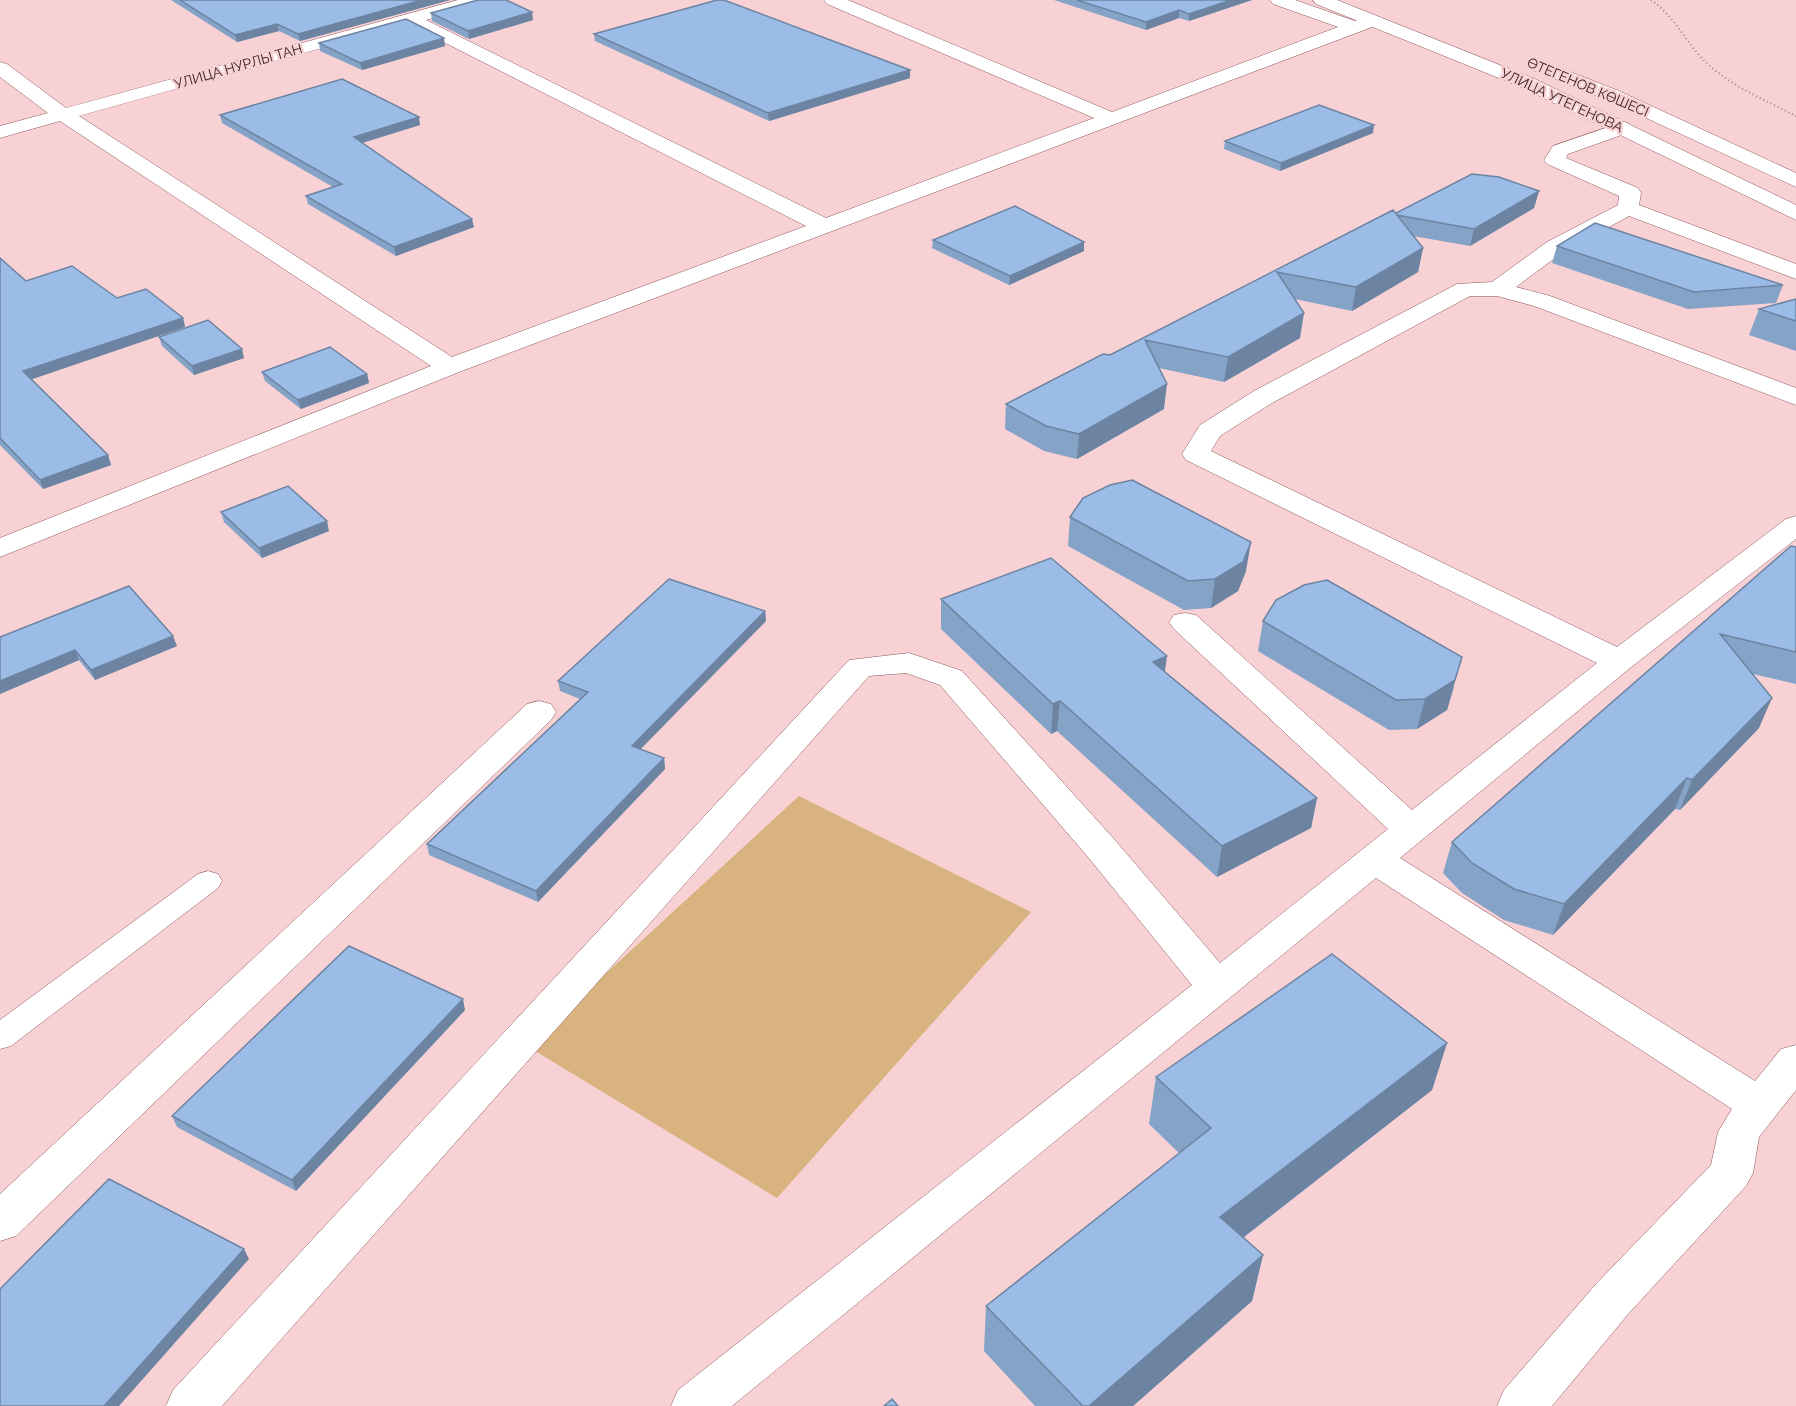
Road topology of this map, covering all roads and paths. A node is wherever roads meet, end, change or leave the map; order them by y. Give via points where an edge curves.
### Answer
1 (477, 0) edge
2 (833, 0) edge
3 (1279, 0) edge
4 (1322, 0) edge
5 (1651, 0) edge
6 (409, 18) junction
7 (1364, 24) junction
8 (1516, 56) dead end
9 (0, 68) edge
10 (64, 115) junction
11 (1796, 117) edge
12 (1112, 119) junction
13 (1623, 128) junction
14 (0, 132) edge
15 (1796, 181) edge
16 (1628, 208) junction
17 (1796, 213) edge
18 (824, 226) junction
19 (1796, 272) edge
20 (1498, 288) junction
21 (450, 367) junction
22 (1796, 398) edge
23 (1796, 525) edge
24 (0, 548) edge
25 (1185, 622) dead end
26 (1619, 661) junction
27 (539, 712) dead end
28 (1410, 829) junction
29 (1374, 859) junction
30 (208, 881) dead end
31 (1217, 987) junction
32 (0, 1037) edge
33 (1796, 1061) edge
34 (1759, 1105) junction
35 (0, 1222) edge
36 (190, 1406) edge
37 (694, 1406) edge
38 (1521, 1406) edge

1 - 6 street, УЛИЦА НУРЛЫ ТАН
2 - 12 street
3 - 7 street
4 - 7 street, УЛИЦА УТЕГЕНОВА
5 - 11 path via 1678,20 1703,60
6 - 10 street, УЛИЦА НУРЛЫ ТАН
6 - 18 street
7 - 12 street
7 - 13 street, УЛИЦА УТЕГЕНОВА via 1528,83
8 - 15 street, ӨТЕГЕНОВ КӨШЕСІ via 1612,95
9 - 10 street
10 - 14 street, УЛИЦА НУРЛЫ ТАН
10 - 21 street
12 - 18 street
13 - 16 street via 1560,150 1554,159 1630,193
13 - 17 street, УЛИЦА УТЕГЕНОВА
16 - 19 street
16 - 20 street via 1555,247
18 - 21 street
20 - 22 street via 1542,301
20 - 26 street via 1465,289 1263,397 1209,431 1196,454
21 - 24 street
23 - 26 street
25 - 28 street
26 - 28 street
27 - 35 street
28 - 29 street
29 - 31 street
29 - 34 street
30 - 32 lane
31 - 36 street via 951,678 909,663 860,667
31 - 37 street
33 - 34 street
34 - 38 street via 1739,1132 1731,1173 1613,1298

